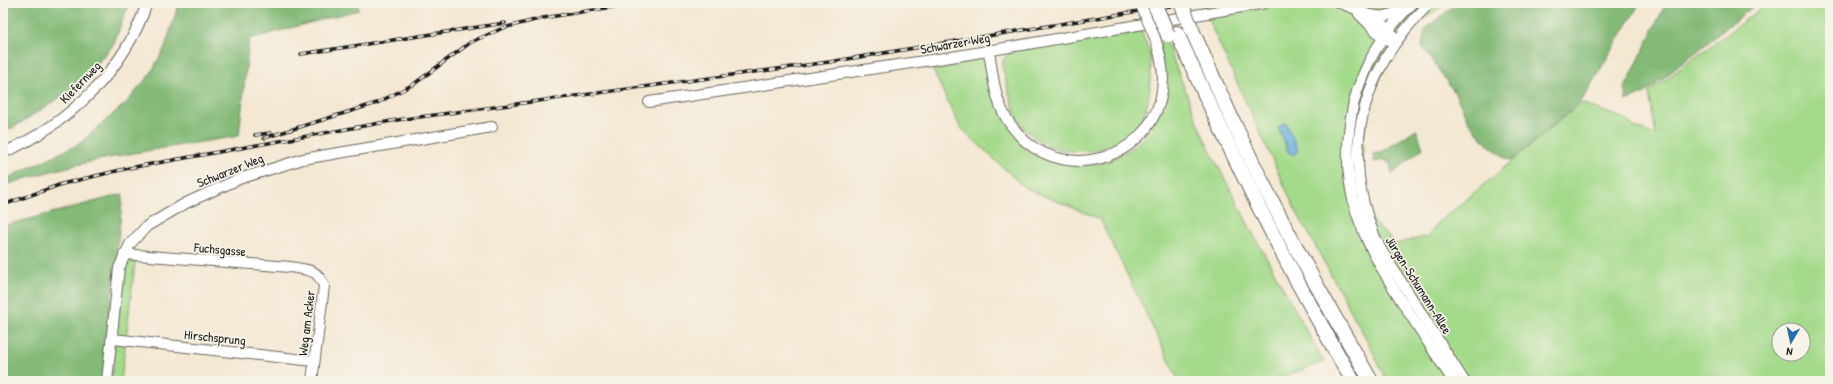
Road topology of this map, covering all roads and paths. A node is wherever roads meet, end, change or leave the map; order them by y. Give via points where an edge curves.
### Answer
1 (147, 3) edge
2 (1140, 3) edge
3 (1154, 3) edge
4 (1164, 3) edge
5 (1181, 3) edge
6 (1184, 3) edge
7 (1265, 3) edge
8 (1340, 3) edge
9 (1430, 3) edge
10 (1411, 5) edge
11 (1353, 8) junction
12 (1366, 13) junction
13 (1192, 30) junction
14 (1389, 30) junction
15 (1167, 36) junction
16 (1383, 38) junction
17 (1397, 41) junction
18 (989, 50) junction
19 (649, 102) dead end
20 (492, 127) dead end
21 (3, 153) edge
22 (124, 254) junction
23 (313, 272) joint
24 (113, 339) junction
25 (314, 361) junction
26 (107, 381) edge
27 (312, 381) edge
28 (1354, 381) edge
29 (1371, 381) edge
30 (1453, 381) edge
31 (1464, 381) edge

1 - 21 street, Kiefernweg via 132,39 106,76 87,97 31,139
2 - 15 street, bridge
3 - 15 highway, bridge
4 - 15 highway
5 - 13 highway, bridge
6 - 13 highway, bridge
7 - 18 street, Schwarzer Weg
8 - 11 street
9 - 17 street, Jürgen-Schumann-Allee
10 - 12 street via 1387,16 1379,17
10 - 14 street, Jürgen-Schumann-Allee
11 - 12 street
11 - 16 street
12 - 14 street
13 - 29 highway via 1277,212
14 - 16 street, Jürgen-Schumann-Allee
14 - 17 street
15 - 18 street via 1160,101 1146,128 1136,140 1122,150 1110,156 1086,161 1052,157 1033,148 1016,132 1003,113 994,85
15 - 28 highway via 1199,83 1286,262
16 - 17 street
16 - 30 street, Jürgen-Schumann-Allee via 1362,79 1350,124 1347,148 1350,189 1362,232 1372,252
17 - 31 street, Jürgen-Schumann-Allee via 1381,66 1365,108 1358,147 1357,169 1360,189 1380,248
18 - 19 street, Schwarzer Weg
20 - 22 street, Schwarzer Weg via 302,159 251,174 220,186 157,220 136,236
22 - 23 street, Fuchsgasse
22 - 24 street, Schwarzer Weg via 119,268
23 - 25 street, Weg am Acker via 320,276 324,286
24 - 25 street, Hirschsprung
24 - 26 street, Schwarzer Weg
25 - 27 street, Weg am Acker

